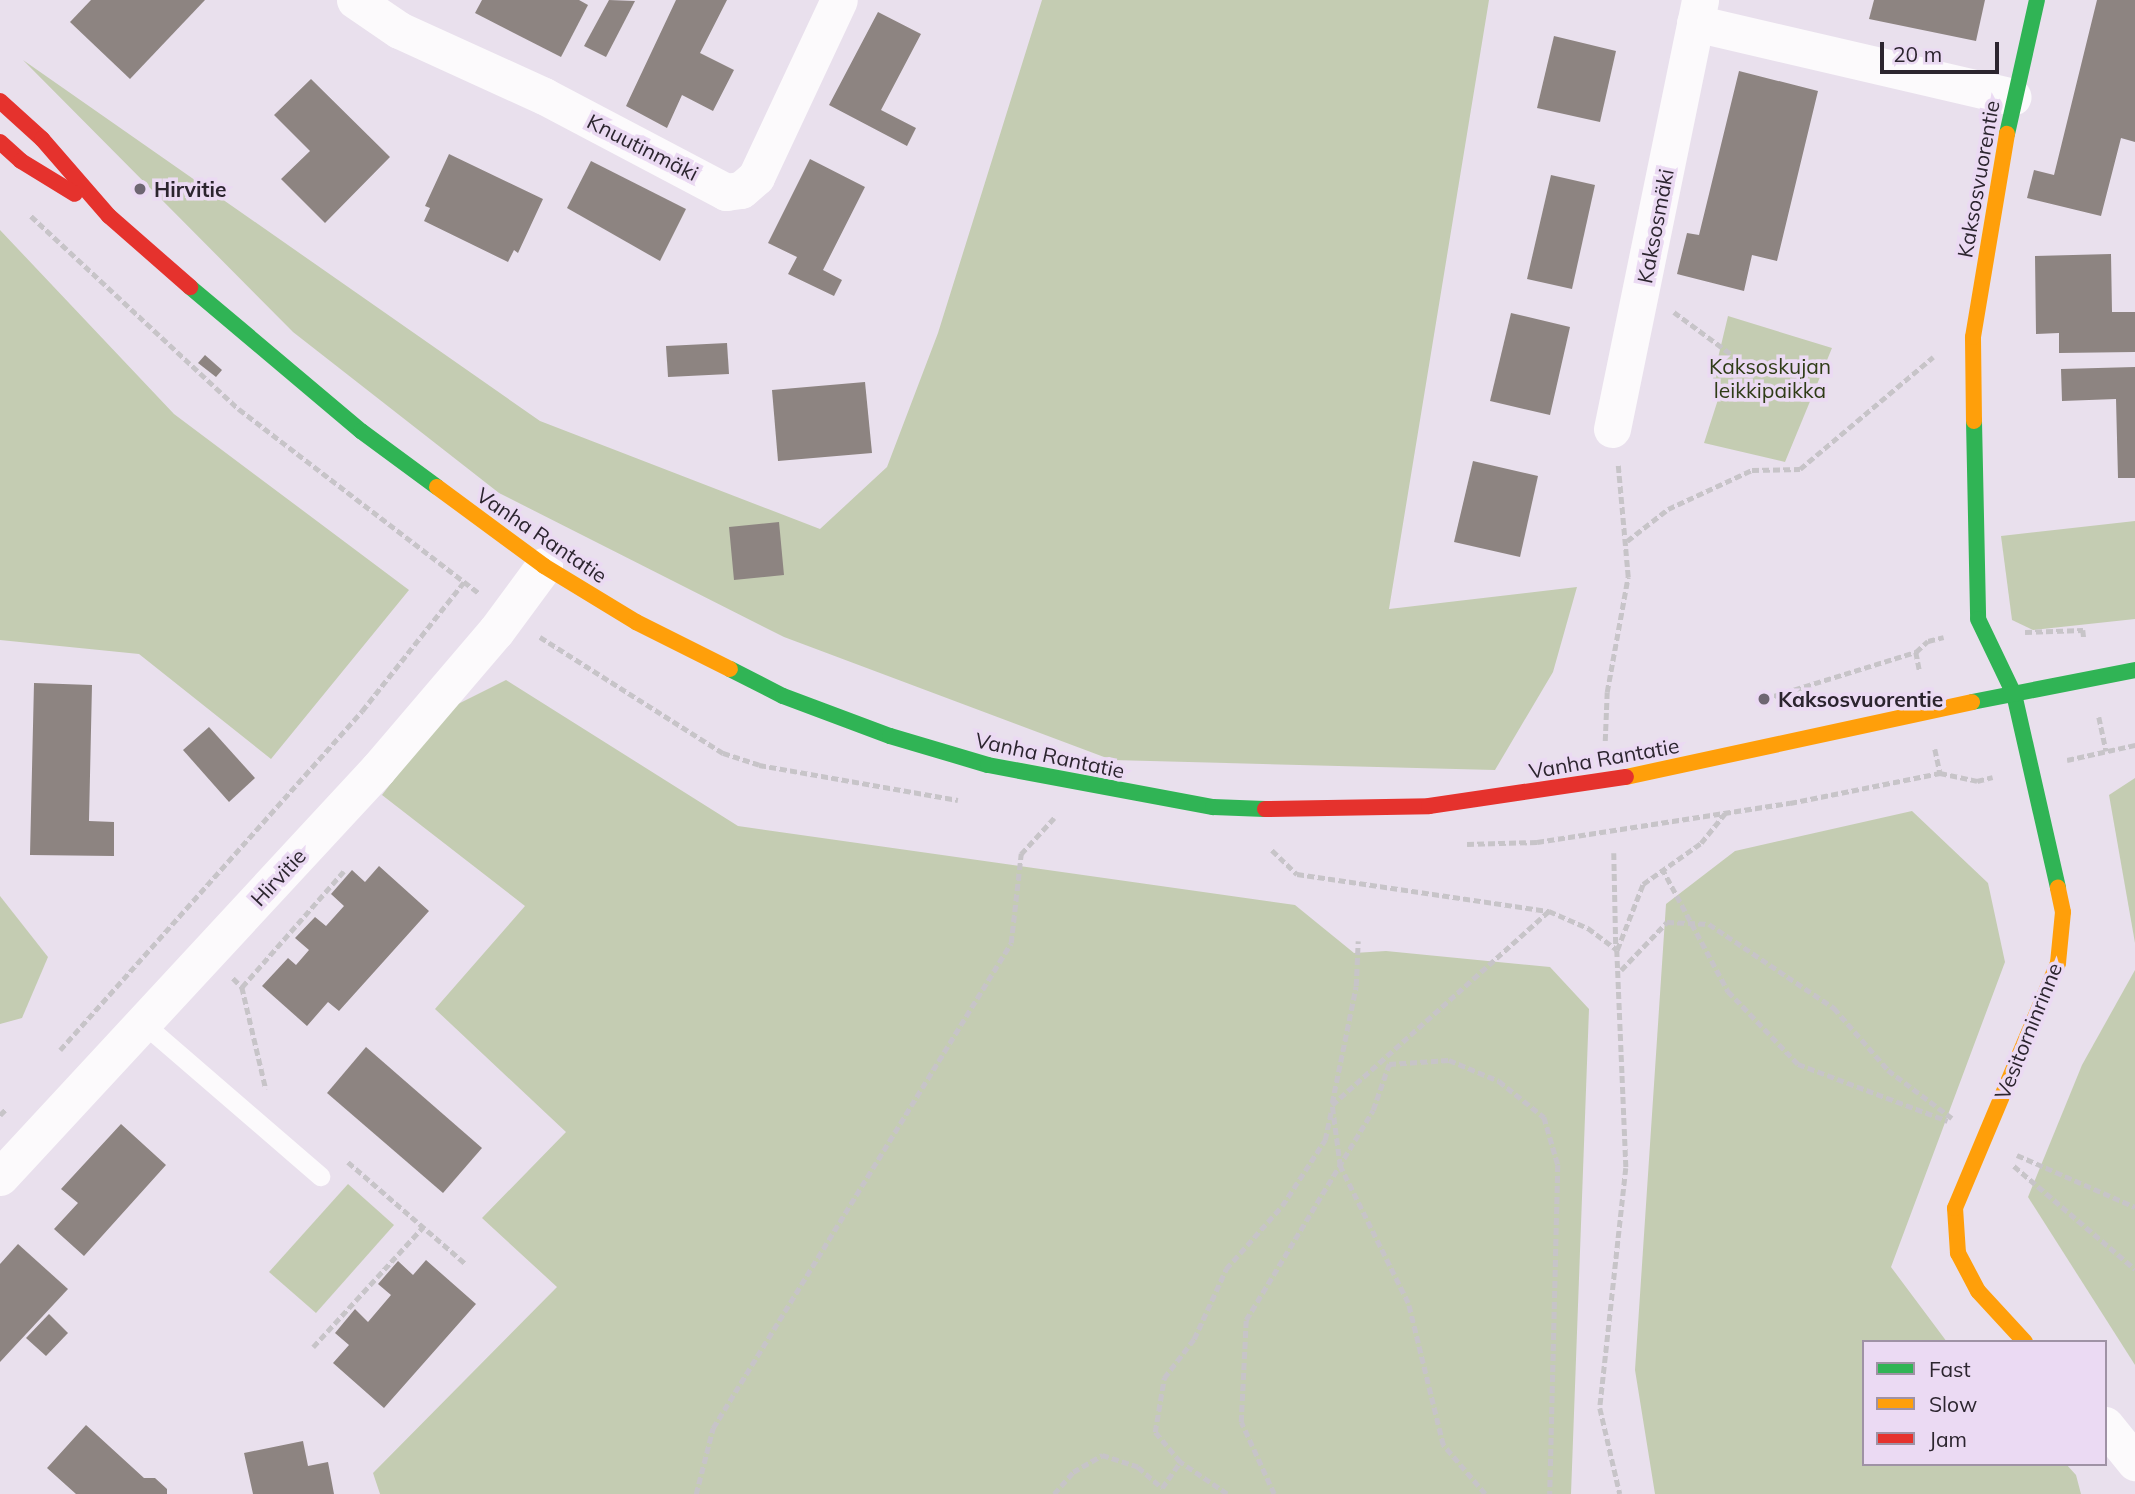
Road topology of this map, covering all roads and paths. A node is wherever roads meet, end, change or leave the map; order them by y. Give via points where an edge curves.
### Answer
1 (355, 0) edge
2 (839, 0) edge
3 (2037, 0) edge
4 (1698, 11) edge
5 (2013, 97) junction
6 (0, 101) edge
7 (0, 142) edge
8 (21, 207) dead end
9 (109, 216) junction
10 (1643, 288) junction
11 (1973, 337) junction
12 (1746, 365) dead end
13 (1612, 429) joint
14 (1627, 541) junction
15 (544, 566) junction
16 (464, 582) junction
17 (507, 616) junction
18 (1916, 652) dead end
19 (2135, 670) edge
20 (2014, 694) junction
21 (1765, 698) dead end
22 (1605, 741) dead end
23 (2135, 745) edge
24 (2034, 769) junction
25 (961, 801) dead end
26 (1726, 813) junction
27 (1041, 815) dead end
28 (1055, 818) junction
29 (1069, 820) dead end
30 (1453, 844) dead end
31 (1258, 848) dead end
32 (1272, 849) junction
33 (1286, 849) dead end
34 (1614, 853) dead end
35 (1662, 868) junction
36 (344, 871) dead end
37 (1549, 911) junction
38 (1691, 923) junction
39 (173, 924) junction
40 (1358, 941) dead end
41 (1617, 950) junction
42 (207, 955) junction
43 (1620, 971) junction
44 (242, 986) junction
45 (144, 1024) junction
46 (56, 1055) dead end
47 (10, 1105) dead end
48 (1332, 1105) junction
49 (0, 1115) edge
50 (278, 1139) junction
51 (1984, 1140) junction
52 (340, 1156) dead end
53 (1340, 1166) junction
54 (320, 1176) dead end
55 (0, 1177) edge
56 (2135, 1207) edge
57 (423, 1227) junction
58 (467, 1265) dead end
59 (2135, 1269) edge
60 (2023, 1340) edge
61 (313, 1347) dead end
62 (2107, 1427) edge
63 (1180, 1462) junction
64 (2135, 1462) edge
65 (696, 1494) edge
66 (1054, 1494) edge
67 (1227, 1494) edge
68 (1274, 1494) edge
69 (1485, 1494) edge
70 (1550, 1494) edge
71 (1620, 1494) edge

1 - 2 street, Knuutinmäki via 399,30 544,96 726,192 741,190 756,177
3 - 5 main road, Kaksosvuorentie
4 - 5 street, Kaksosmäki
4 - 10 street, Kaksosmäki
5 - 11 main road, Kaksosvuorentie
6 - 9 main road, Vanha Rantatie via 42,139
7 - 9 main road, Vanha Rantatie via 21,161
8 - 16 path via 239,409
9 - 15 main road, Vanha Rantatie via 361,431
10 - 12 path
10 - 13 street, Kaksosmäki
11 - 14 path via 1939,351 1800,468 1752,470 1668,509
11 - 20 main road, Kaksosvuorentie via 1978,619
13 - 14 path
14 - 22 path via 1628,577 1607,692
15 - 17 street, Hirvitie
15 - 20 main road, Vanha Rantatie via 636,622 719,664 783,695 891,736 988,765 1213,807 1309,811 1429,806 1588,785
16 - 17 path
16 - 39 path via 362,711
17 - 25 path via 723,753 759,765
17 - 42 street, Hirvitie via 378,769
18 - 21 path
19 - 20 main road, Vanha Rantatie
20 - 24 main road, Vesitorninrinne
23 - 24 path
24 - 26 path via 1977,780 1940,773
24 - 51 main road, Vesitorninrinne via 2063,912 2058,963
26 - 30 path via 1537,842
26 - 35 path via 1700,843
27 - 28 path
28 - 29 path
28 - 65 path via 1021,854 1011,943 713,1428
31 - 32 path
32 - 33 path
32 - 37 path via 1297,874
34 - 41 path
35 - 38 path
35 - 41 path via 1643,884
36 - 44 path
37 - 41 path via 1588,928
37 - 48 path
38 - 38 path via 1727,991 1798,1064 1962,1126 1888,1070 1834,1008 1709,924
38 - 43 path via 1667,922
39 - 42 path
39 - 46 path
40 - 48 path via 1356,986
41 - 43 path
42 - 44 path
42 - 45 street, Hirvitie
43 - 71 path via 1626,1168 1600,1408
44 - 50 path
45 - 50 lane
45 - 55 street, Hirvitie
47 - 49 path
48 - 53 path
48 - 63 path via 1325,1140 1282,1206 1226,1269 1194,1339 1164,1378 1155,1432
50 - 54 lane
51 - 56 path
51 - 59 path
51 - 60 main road, Vesitorninrinne via 1955,1208 1958,1253 1978,1291
52 - 57 path
53 - 68 path via 1246,1321 1241,1422
53 - 69 path via 1408,1303 1443,1445
53 - 70 path via 1373,1110 1389,1065 1448,1060 1499,1081 1544,1117 1558,1165
57 - 58 path
57 - 61 path
62 - 64 street
63 - 66 path via 1162,1488 1138,1468 1102,1455 1073,1472
63 - 67 path

